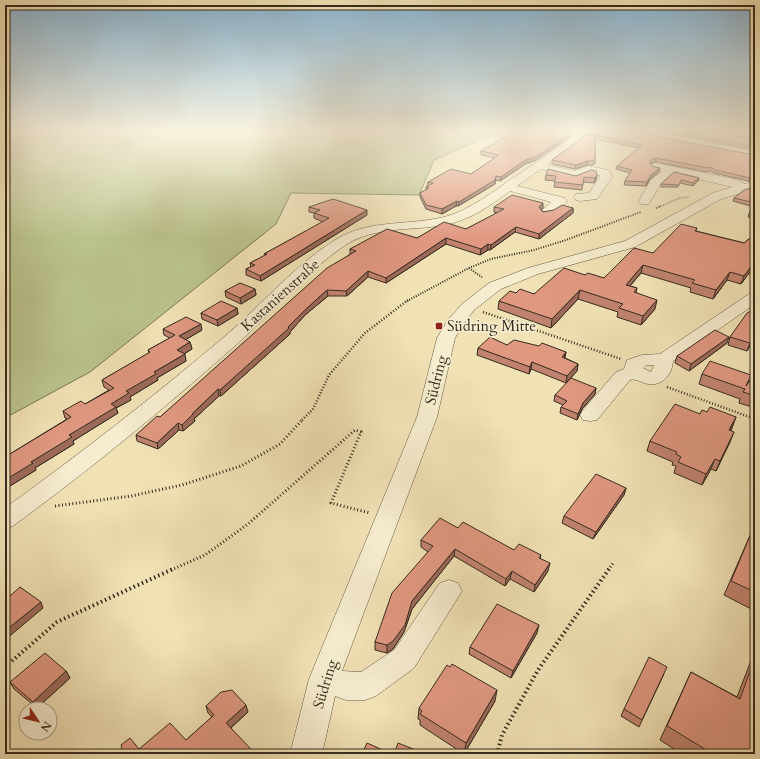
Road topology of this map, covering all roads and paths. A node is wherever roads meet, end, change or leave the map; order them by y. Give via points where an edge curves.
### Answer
1 (539, 166) edge
2 (541, 166) edge
3 (658, 166) edge
4 (671, 169) junction
5 (508, 187) junction
6 (751, 187) edge
7 (717, 196) junction
8 (580, 197) dead end
9 (647, 207) junction
10 (547, 212) edge
11 (753, 301) edge
12 (468, 306) junction
13 (664, 359) junction
14 (635, 368) junction
15 (653, 378) junction
16 (590, 415) dead end
17 (755, 419) edge
18 (23, 507) junction
19 (386, 518) junction
20 (5, 520) edge
21 (614, 562) dead end
22 (449, 591) dead end
23 (5, 667) edge
24 (324, 679) junction
25 (306, 754) edge
26 (497, 754) edge

1 - 5 street, Kastanienstraße
2 - 8 street via 576,175 588,169 605,172 606,177 593,196
3 - 4 street
4 - 6 street
4 - 9 street via 656,183
5 - 10 street via 560,201
5 - 18 street, Kastanienstraße via 460,217 362,233 341,242 174,389
6 - 7 street, Südring
7 - 9 path via 680,198
7 - 12 street, Südring via 630,244 533,271 495,286
9 - 18 path via 566,240 491,259 406,302 365,333 329,375 313,409 280,444 241,466 182,485 131,496
11 - 13 street
12 - 14 path
12 - 19 street, Südring via 446,338 427,417
13 - 14 street via 642,360
13 - 15 street via 661,374
14 - 15 street via 638,375
14 - 16 street via 623,376
15 - 17 path via 665,386
18 - 20 street, Kastanienstraße
19 - 23 path via 331,502 361,432 355,430 248,524 205,555 57,622
19 - 24 street, Südring
21 - 26 path via 538,670 502,735
22 - 24 street via 404,659 384,674 365,686 346,686
24 - 25 street, Südring

